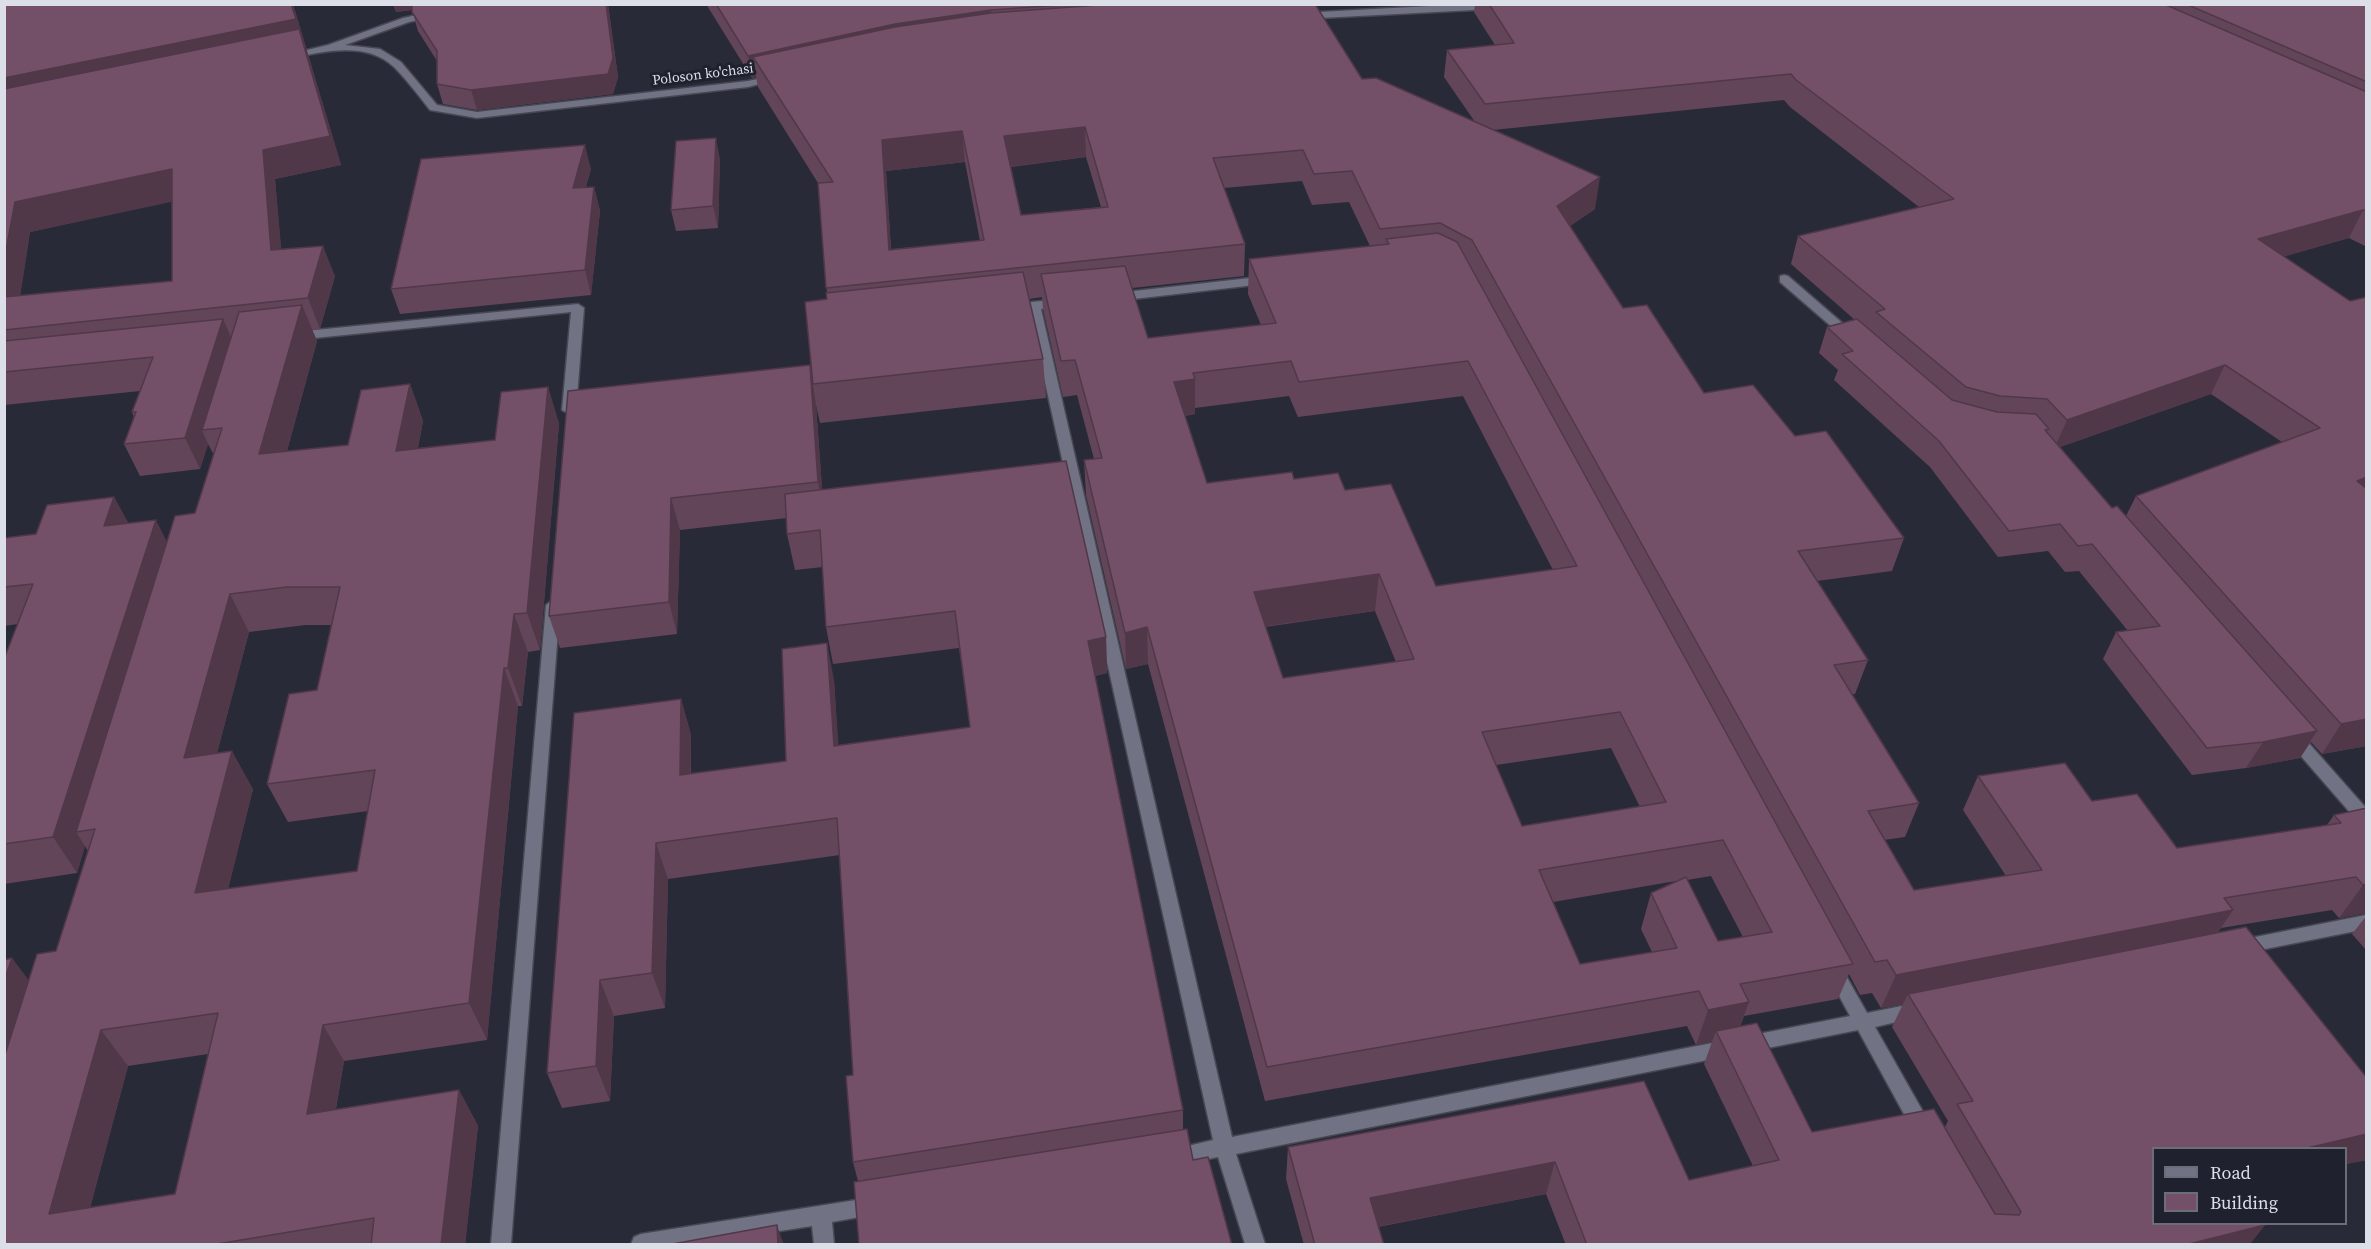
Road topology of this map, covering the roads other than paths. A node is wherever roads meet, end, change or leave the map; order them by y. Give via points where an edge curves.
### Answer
1 (1532, 4) edge
2 (448, 10) edge
3 (1295, 16) edge
4 (331, 46) junction
5 (272, 59) edge
6 (783, 77) edge
7 (1283, 278) edge
8 (1784, 279) dead end
9 (1105, 298) edge
10 (1082, 301) edge
11 (1034, 306) junction
12 (999, 310) edge
13 (284, 337) edge
14 (1862, 346) edge
15 (568, 427) edge
16 (554, 593) edge
17 (2280, 721) edge
18 (2367, 819) edge
19 (2367, 922) edge
20 (2226, 950) edge
21 (1828, 958) edge
22 (1932, 1008) edge
23 (1862, 1022) junction
24 (1931, 1143) edge
25 (1226, 1149) junction
26 (1156, 1160) edge
27 (890, 1204) edge
28 (821, 1215) junction
29 (501, 1245) edge
30 (641, 1245) edge
31 (824, 1245) edge
32 (1255, 1245) edge

1 - 3 street
2 - 4 street
4 - 5 street
4 - 6 street, Poloson ko'chasi via 376,51 397,64 434,108 477,115
7 - 9 street
8 - 14 street
10 - 11 street
11 - 12 street
11 - 25 street
13 - 15 street via 578,308
16 - 29 street
17 - 18 street
19 - 20 street
21 - 23 street
22 - 23 street
23 - 24 street
23 - 25 street
25 - 26 street
25 - 32 street
27 - 28 street
28 - 30 street
28 - 31 street

